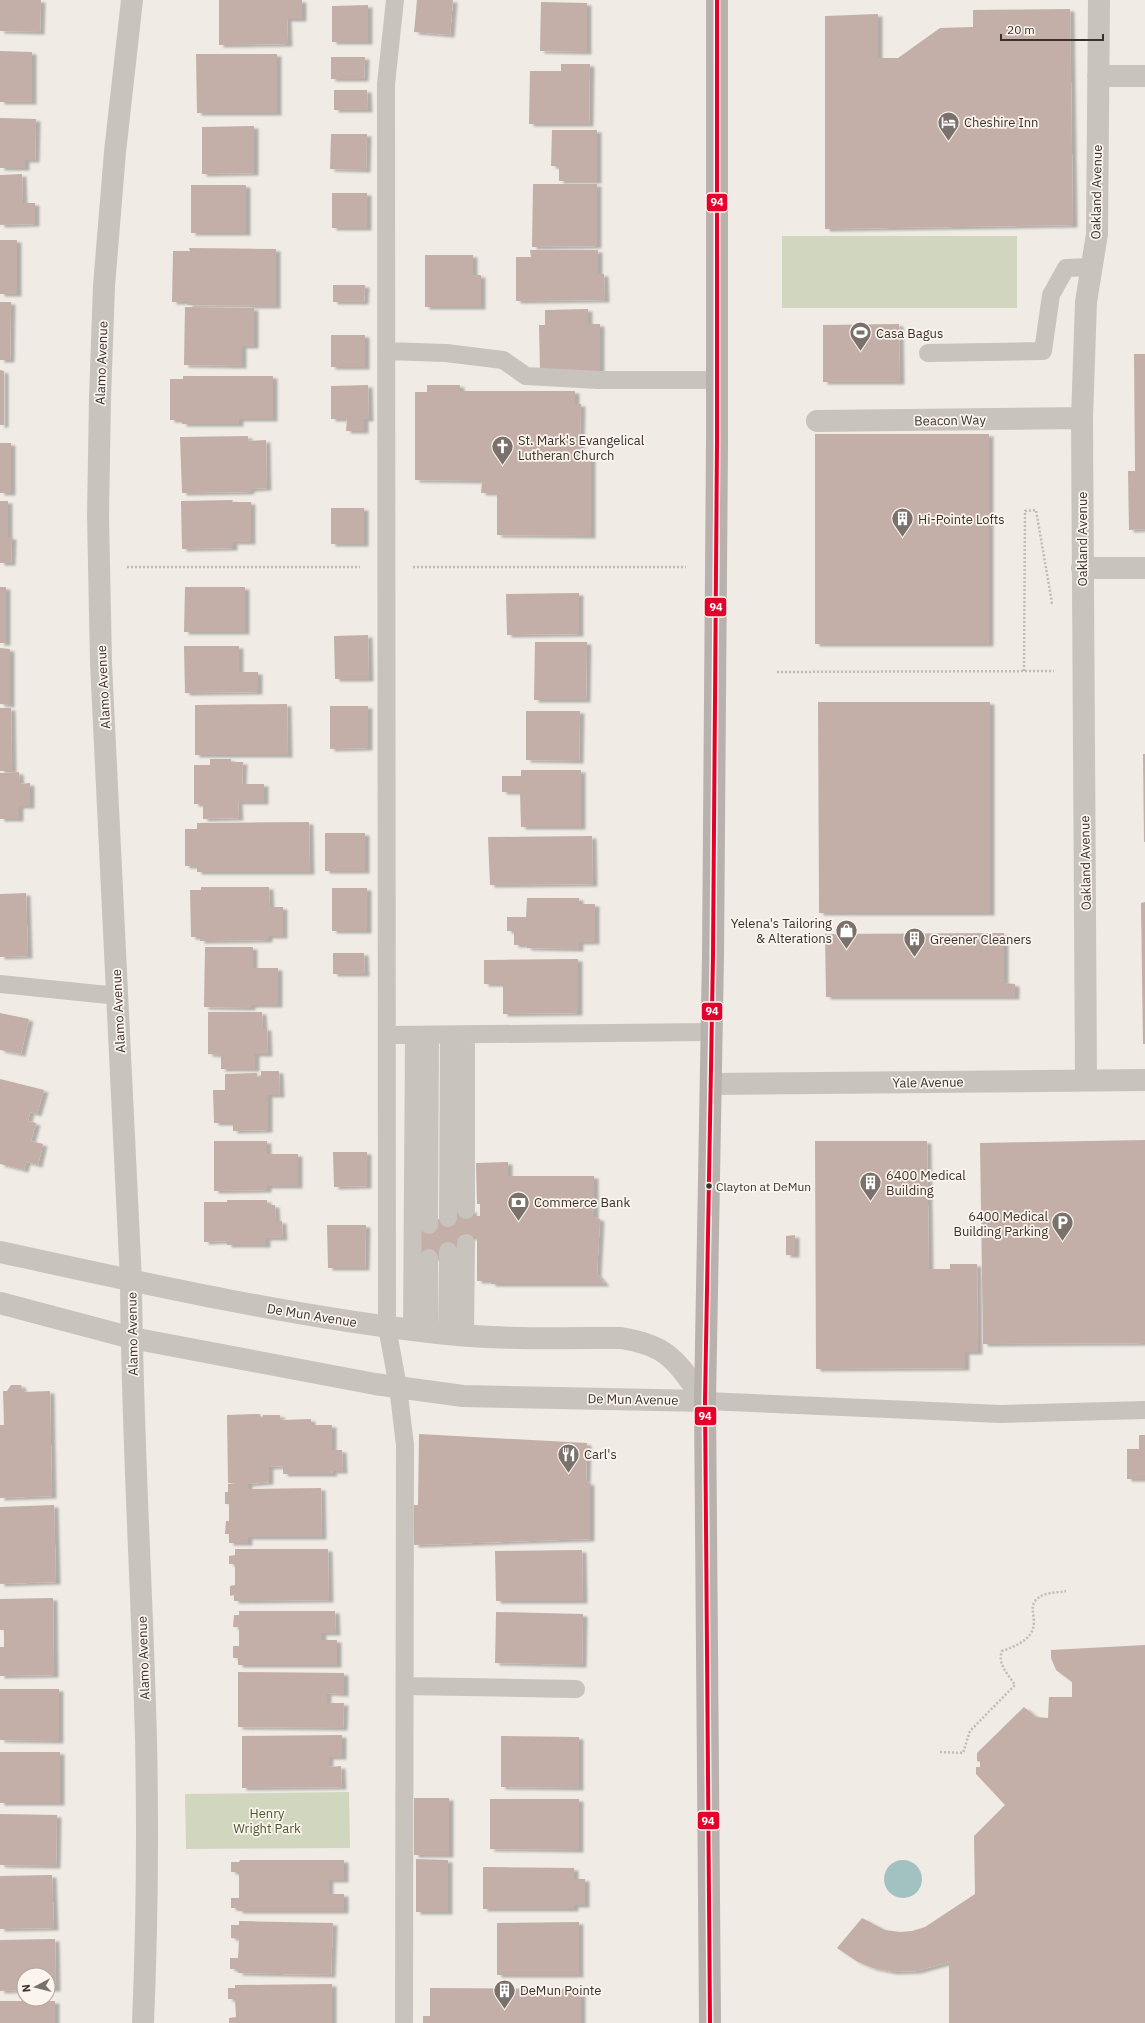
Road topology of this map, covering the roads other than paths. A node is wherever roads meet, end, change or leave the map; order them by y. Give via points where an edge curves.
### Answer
1 (132, 0) edge
2 (395, 0) edge
3 (717, 0) edge
4 (1099, 0) edge
5 (1098, 76) junction
6 (1145, 76) edge
7 (1092, 267) junction
8 (386, 350) junction
9 (928, 353) dead end
10 (717, 380) junction
11 (1082, 418) junction
12 (817, 421) dead end
13 (1082, 568) junction
14 (1145, 568) edge
15 (0, 984) edge
16 (118, 996) junction
17 (712, 1032) junction
18 (422, 1035) junction
19 (449, 1035) junction
20 (466, 1035) junction
21 (387, 1036) junction
22 (1086, 1080) junction
23 (1145, 1080) edge
24 (712, 1084) junction
25 (466, 1210) dead end
26 (448, 1218) dead end
27 (429, 1225) dead end
28 (466, 1243) dead end
29 (448, 1251) dead end
30 (0, 1252) edge
31 (429, 1258) dead end
32 (132, 1281) junction
33 (0, 1303) edge
34 (387, 1327) junction
35 (438, 1333) junction
36 (132, 1338) junction
37 (398, 1387) junction
38 (705, 1401) junction
39 (1145, 1410) edge
40 (405, 1686) junction
41 (576, 1689) dead end
42 (144, 2023) edge
43 (404, 2023) edge
44 (710, 2023) edge

1 - 16 street, Alamo Avenue via 115,152 104,286 98,514 101,663
2 - 8 lane via 386,84
3 - 10 main road
4 - 5 street, Oakland Avenue
5 - 6 street
5 - 7 street, Oakland Avenue via 1097,234
7 - 9 lane via 1066,268 1051,295 1043,352
7 - 11 street, Oakland Avenue via 1086,302
8 - 10 lane via 446,353 503,360 526,376 599,380
8 - 21 lane
10 - 17 main road
11 - 12 street, Beacon Way
11 - 13 street, Oakland Avenue
13 - 14 street
13 - 22 street, Oakland Avenue
15 - 16 lane
16 - 32 street, Alamo Avenue
17 - 20 lane
17 - 24 main road
18 - 19 lane
18 - 21 lane
18 - 27 lane
18 - 35 lane
19 - 20 lane
19 - 26 lane
20 - 25 lane
21 - 34 lane
22 - 23 street, Yale Avenue
22 - 24 street, Yale Avenue
24 - 38 main road
28 - 35 lane
29 - 35 lane
30 - 32 street, De Mun Avenue
31 - 35 lane
32 - 34 street, De Mun Avenue via 221,1300
32 - 36 street, Alamo Avenue
33 - 36 street, De Mun Avenue
34 - 35 street, De Mun Avenue
34 - 37 lane
35 - 38 street, De Mun Avenue via 621,1338 639,1341 654,1346 675,1360
36 - 37 street, De Mun Avenue
36 - 42 street, Alamo Avenue via 146,1740
37 - 38 street, De Mun Avenue via 463,1396
37 - 40 lane via 405,1445
38 - 39 lane via 1001,1414
38 - 44 main road
40 - 41 lane
40 - 43 lane

